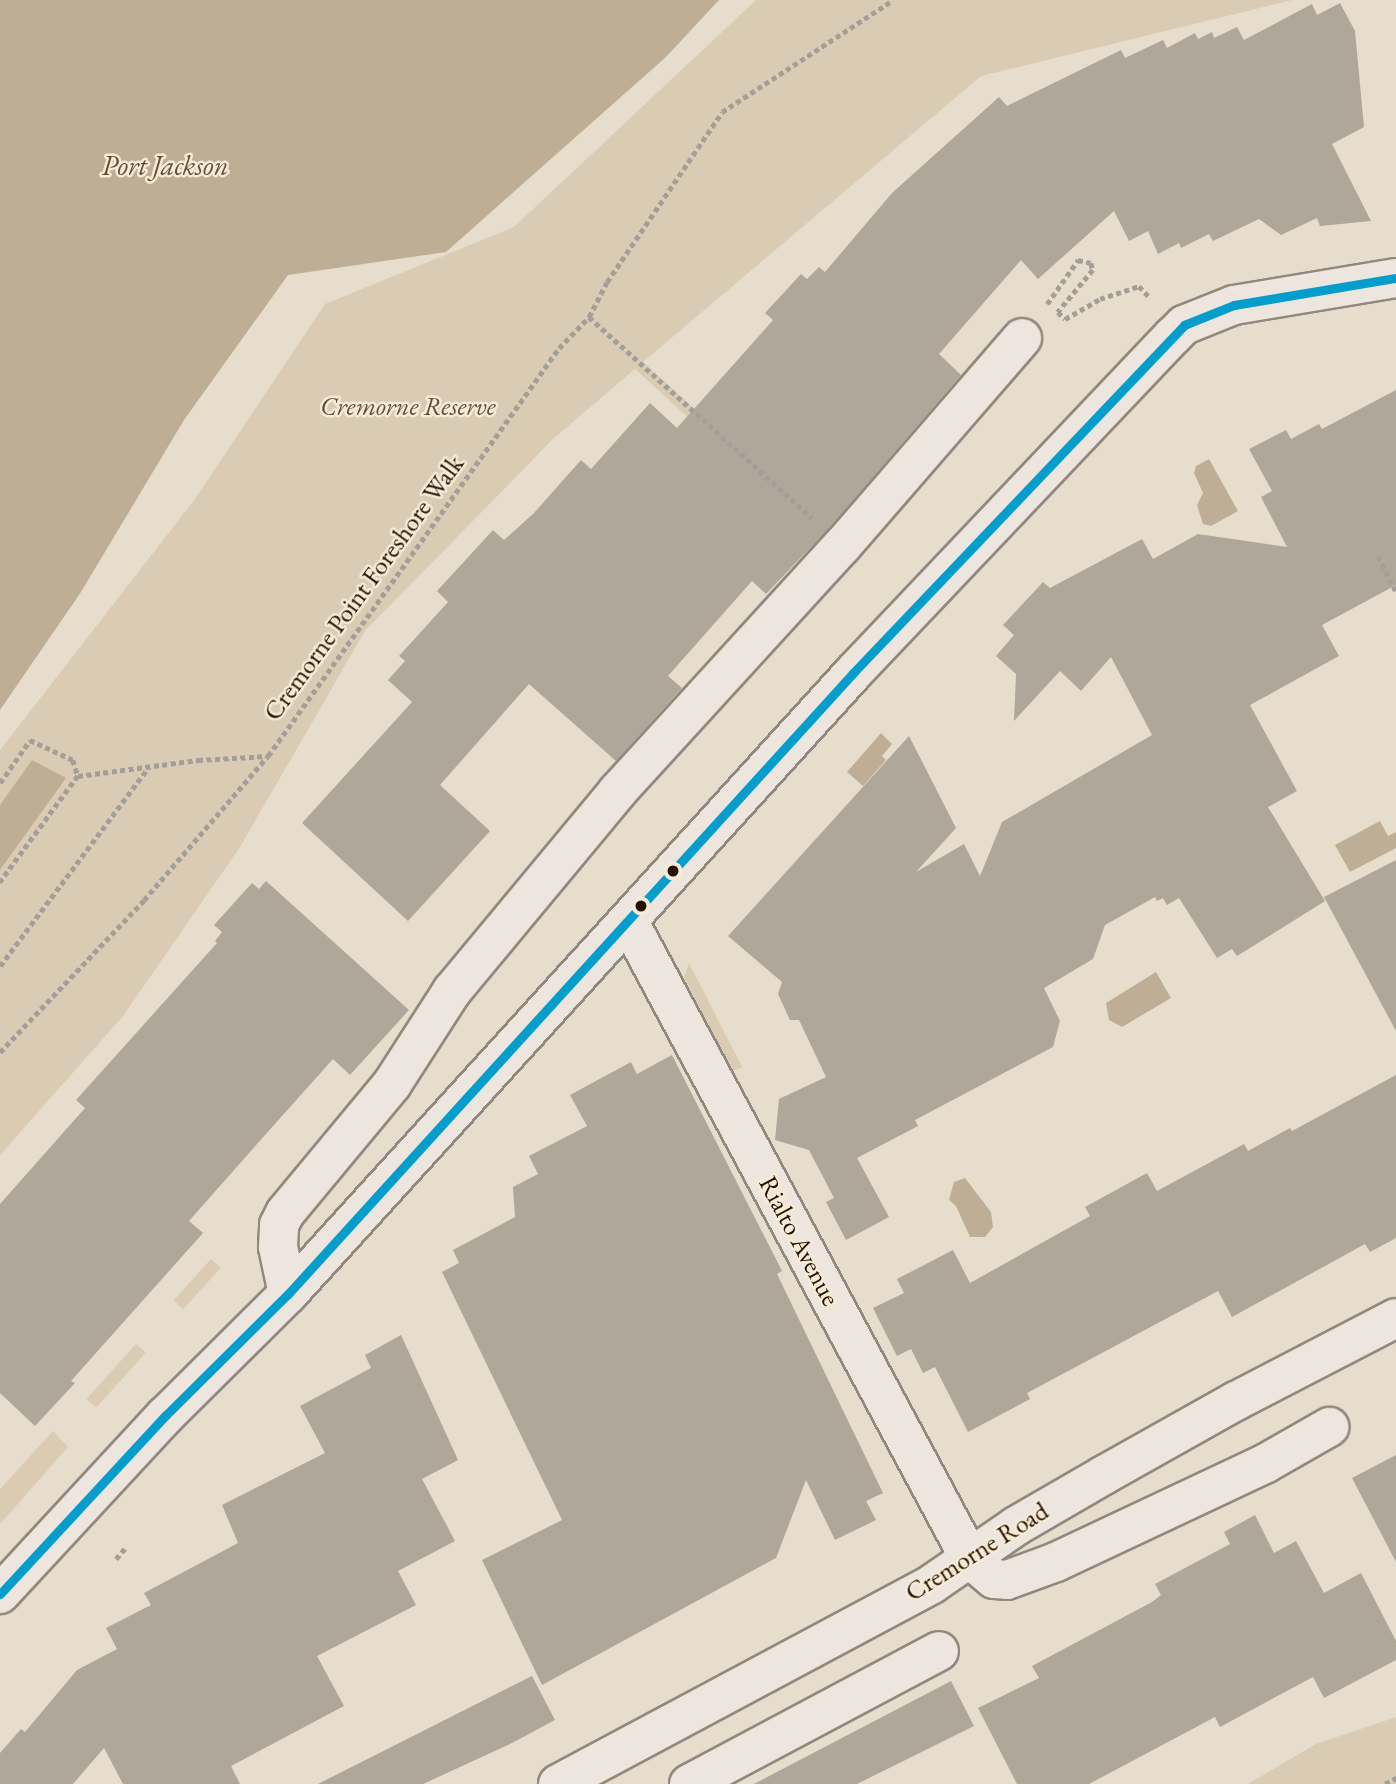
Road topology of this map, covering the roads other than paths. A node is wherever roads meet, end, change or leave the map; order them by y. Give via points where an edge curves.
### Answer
1 (1396, 278) edge
2 (1022, 338) road end
3 (629, 922) junction
4 (288, 1294) junction
5 (1396, 1318) edge
6 (1329, 1427) dead end
7 (970, 1559) junction
8 (0, 1594) edge
9 (939, 1651) dead end
10 (558, 1784) edge
11 (689, 1784) edge

1 - 3 street via 1234,305 1184,325 853,673
2 - 4 street via 842,546 608,802 452,991 392,1084 285,1213 278,1247
3 - 4 street
3 - 7 street, Rialto Avenue
4 - 8 street via 165,1416
5 - 7 street, Cremorne Road via 1116,1468 1016,1526
6 - 7 street via 1196,1498 1026,1575 995,1579
7 - 10 street, Cremorne Road via 932,1584
9 - 11 street

